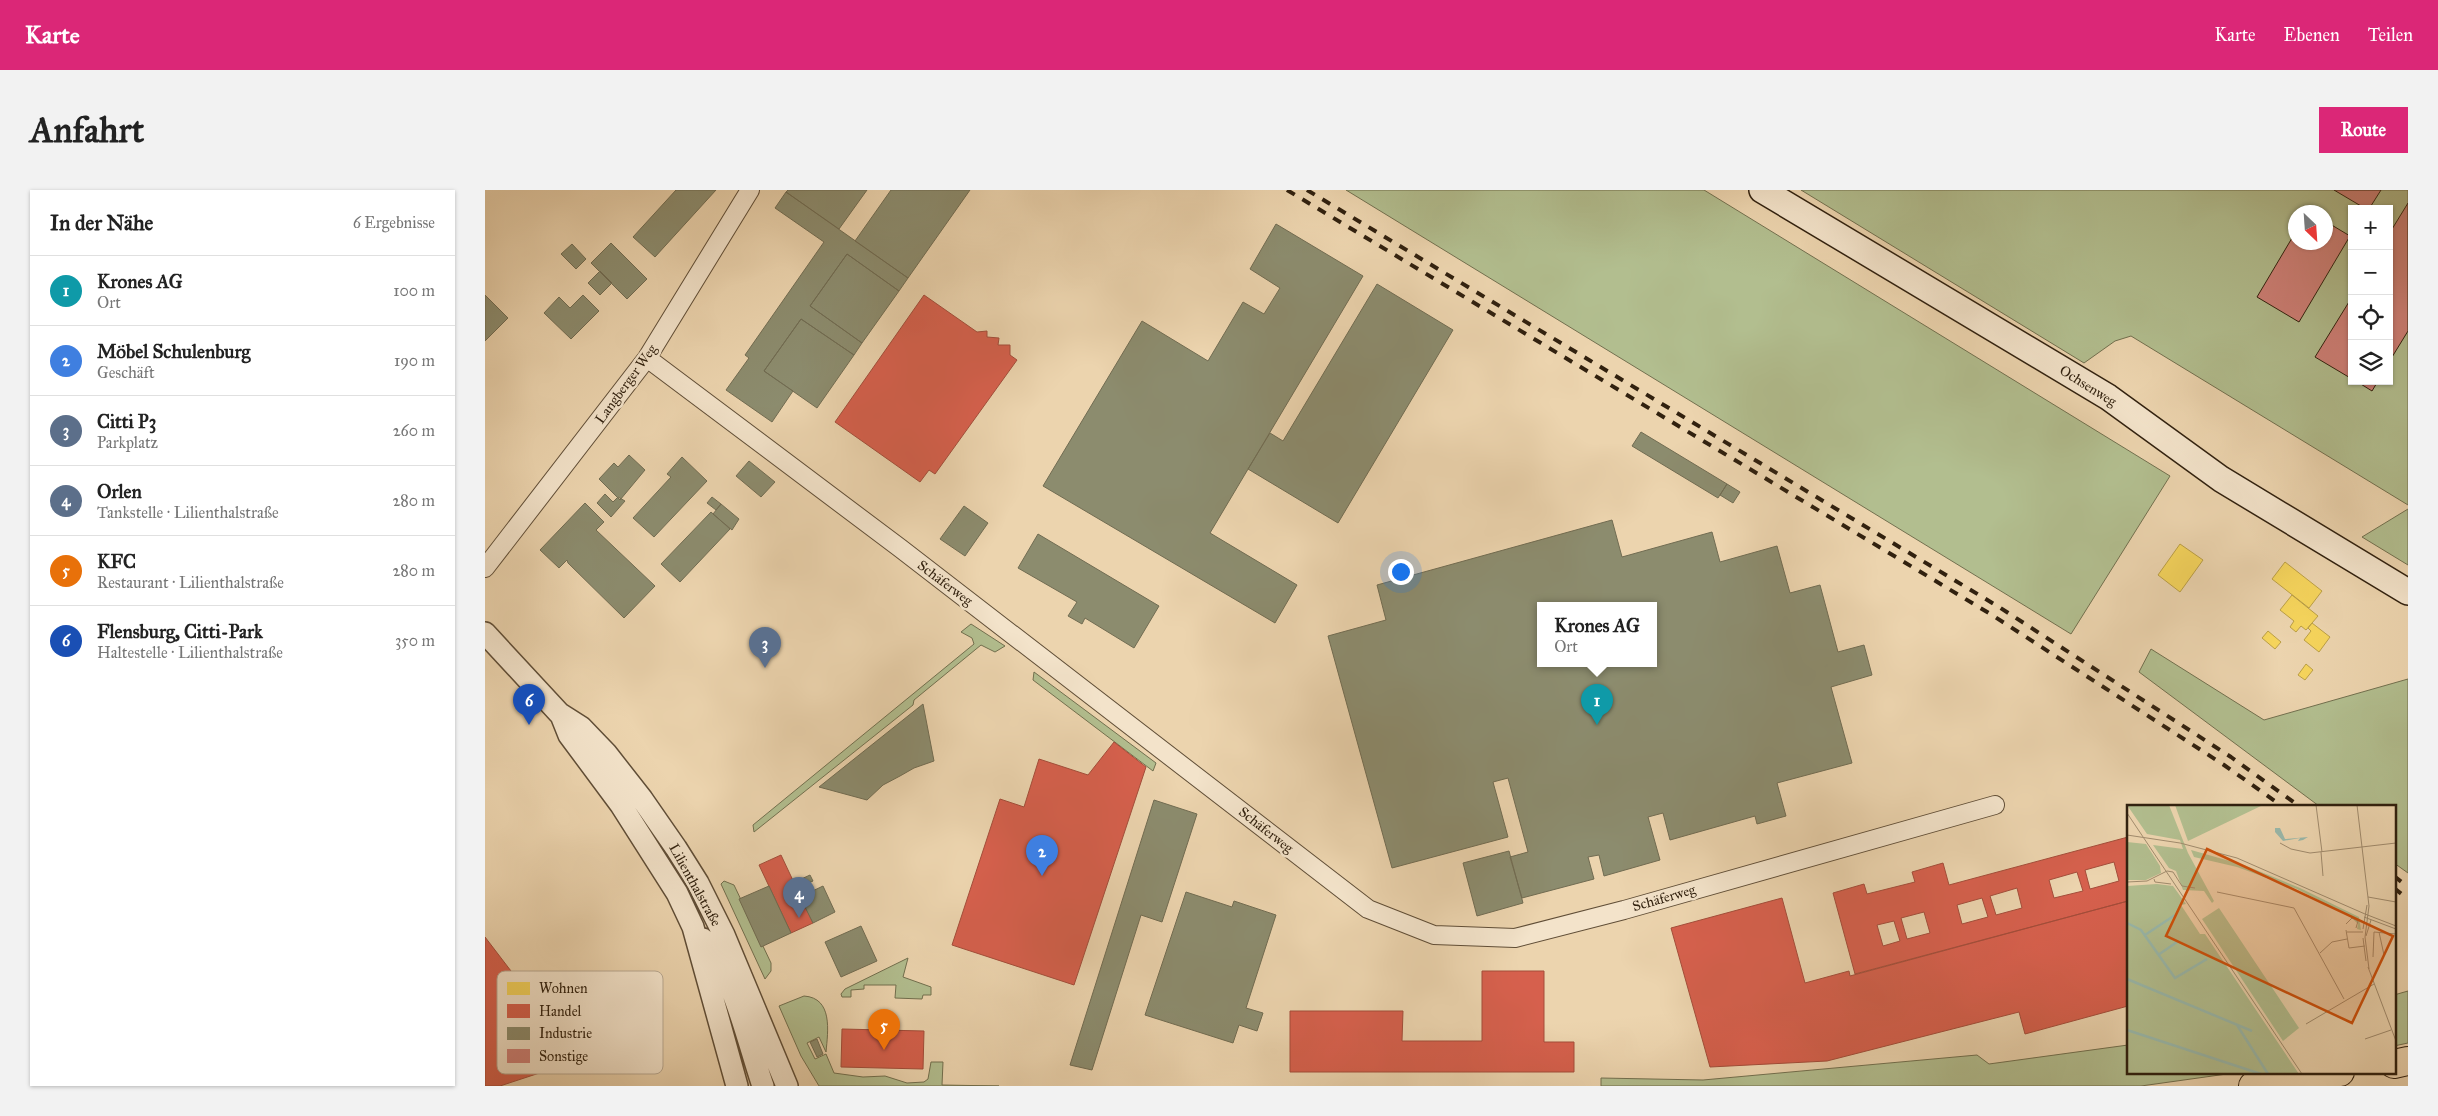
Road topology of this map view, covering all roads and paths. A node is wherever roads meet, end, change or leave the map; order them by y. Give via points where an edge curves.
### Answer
1 (750, 190) edge
2 (1761, 190) edge
3 (647, 358) junction
4 (485, 568) edge
5 (2408, 592) edge
6 (485, 633) edge
7 (559, 713) junction
8 (1995, 805) dead end
9 (693, 927) junction
10 (2408, 1061) edge
11 (2395, 1064) edge
12 (2328, 1074) edge
13 (737, 1086) edge
14 (763, 1086) edge
15 (787, 1086) edge
16 (2253, 1086) edge

1 - 3 street, Langberger Weg
2 - 5 main road, Ochsenweg via 2108,397 2221,479
3 - 4 street, Langberger Weg
3 - 8 street, Schäferweg via 900,548 1368,909 1434,935 1515,938
6 - 7 street, Lilienthalstraße
7 - 9 street, Lilienthalstraße via 569,735 647,842
7 - 15 street, Lilienthalstraße via 581,727 606,753 642,799 697,883 753,1003
9 - 13 street, Lilienthalstraße
9 - 14 street, Lilienthalstraße via 711,948 728,985
10 - 11 highway
12 - 16 highway

